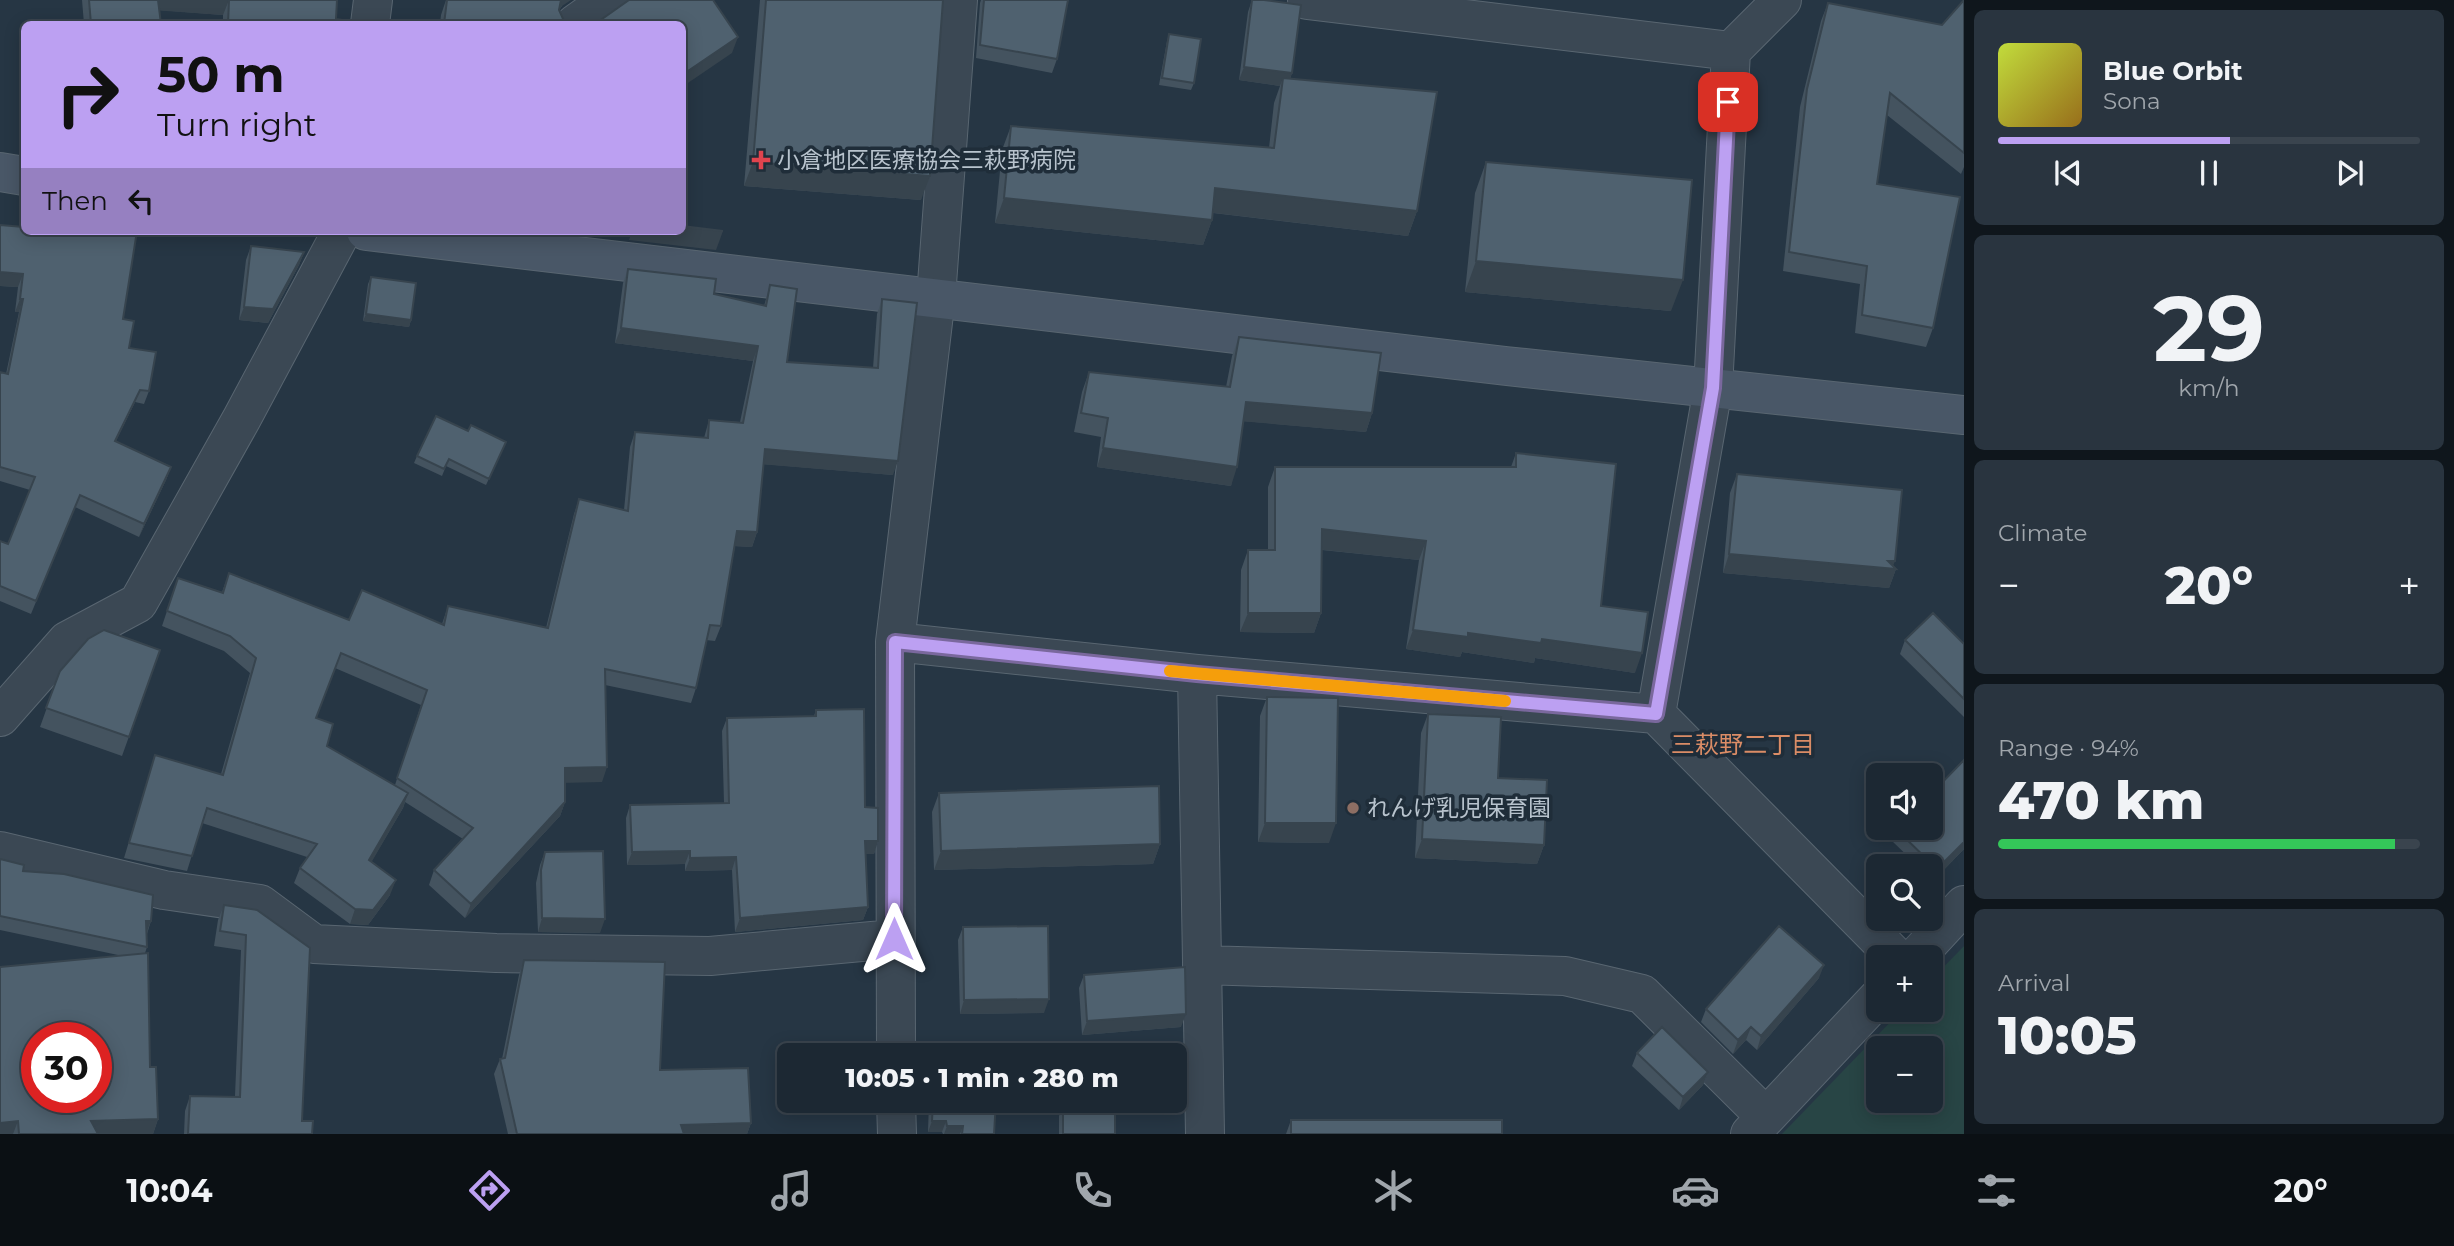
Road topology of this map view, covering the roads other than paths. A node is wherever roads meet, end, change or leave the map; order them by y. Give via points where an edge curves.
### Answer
1 (373, 0) edge
2 (609, 0) edge
3 (958, 0) edge
4 (1307, 0) edge
5 (1782, 0) edge
6 (370, 21) edge
7 (579, 21) edge
8 (1731, 51) junction
9 (0, 172) edge
10 (21, 176) edge
11 (340, 235) edge
12 (401, 235) edge
13 (936, 297) junction
14 (1713, 388) junction
15 (1964, 415) edge
16 (895, 642) junction
17 (1197, 674) junction
18 (1656, 714) junction
19 (0, 717) edge
20 (0, 851) edge
21 (1964, 905) edge
22 (894, 939) junction
23 (1884, 945) edge
24 (1927, 945) edge
25 (1202, 965) junction
26 (1866, 1011) edge
27 (896, 1043) edge
28 (896, 1113) edge
29 (1758, 1126) edge
30 (897, 1134) edge
31 (1205, 1134) edge

1 - 6 street
2 - 7 street
3 - 13 street
4 - 8 street
5 - 8 street
8 - 14 street
9 - 10 street
11 - 19 street via 138,603 67,641
12 - 13 street
13 - 14 street
13 - 16 street
14 - 15 street
14 - 18 street
16 - 17 street
16 - 22 street
17 - 18 street
17 - 25 street
18 - 23 street
20 - 22 street via 164,890 260,904 314,944 710,956
21 - 24 street
22 - 27 street
25 - 29 street via 1565,976 1642,994
25 - 31 street
26 - 29 street
28 - 30 street

